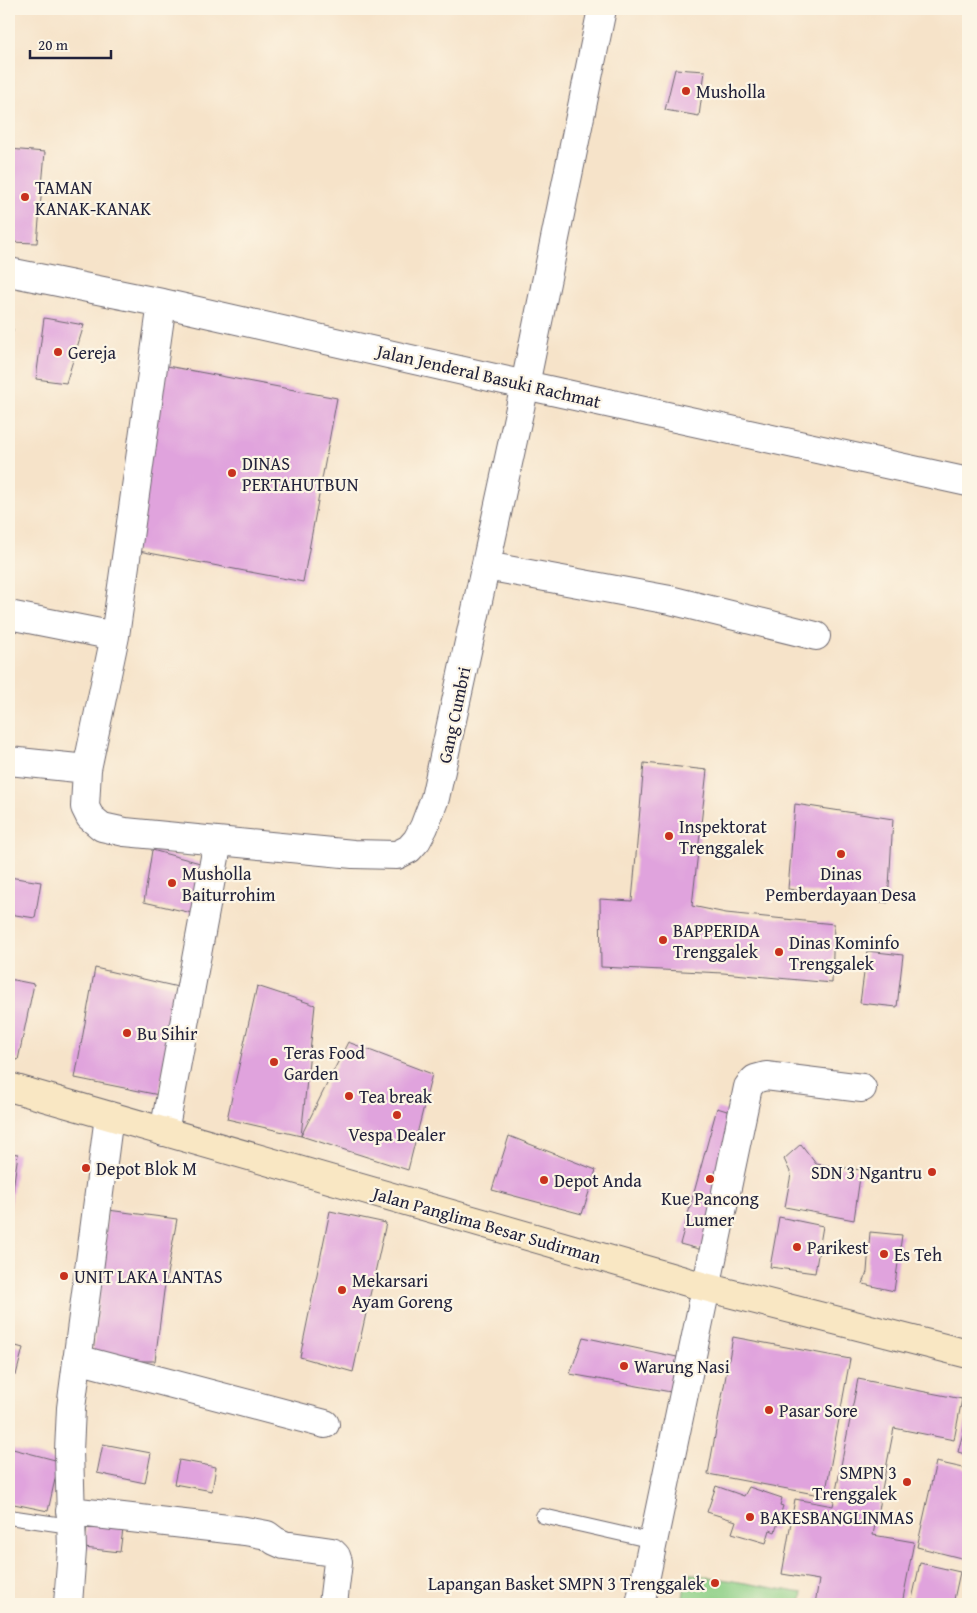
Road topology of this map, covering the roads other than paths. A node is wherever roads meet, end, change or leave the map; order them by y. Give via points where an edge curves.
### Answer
1 (602, 9) edge
2 (9, 272) edge
3 (162, 302) junction
4 (525, 385) junction
5 (968, 482) edge
6 (486, 566) junction
7 (9, 615) edge
8 (114, 636) junction
9 (816, 636) dead end
10 (9, 761) edge
11 (87, 769) junction
12 (218, 841) junction
13 (9, 1087) edge
14 (862, 1088) dead end
15 (109, 1116) junction
16 (164, 1132) junction
17 (705, 1287) junction
18 (968, 1354) edge
19 (77, 1360) junction
20 (325, 1424) dead end
21 (9, 1516) edge
22 (543, 1516) dead end
23 (70, 1518) junction
24 (653, 1541) junction
25 (68, 1604) edge
26 (333, 1604) edge
27 (640, 1604) edge

1 - 4 street, Gang Cumbri
2 - 3 street, Jalan Jenderal Basuki Rachmat
3 - 4 street, Jalan Jenderal Basuki Rachmat
3 - 8 street, Gang Cumbri
4 - 5 street, Jalan Jenderal Basuki Rachmat
4 - 6 street, Gang Cumbri
6 - 9 street via 670,600
6 - 12 street, Gang Cumbri via 435,798 424,827 409,849 387,856
7 - 8 street
8 - 11 street, Gang Cumbri
10 - 11 street
11 - 12 street, Gang Cumbri via 86,807 90,817 102,826 125,832
12 - 16 street
13 - 15 main road, Jalan Panglima Besar Sudirman
14 - 17 street via 766,1076 755,1079 748,1087
15 - 16 main road, Jalan Panglima Besar Sudirman
15 - 19 street
16 - 17 main road, Jalan Panglima Besar Sudirman
17 - 18 main road, Jalan Panglima Besar Sudirman
17 - 24 street
19 - 20 street
19 - 23 street via 70,1408
21 - 23 lane
22 - 24 lane
23 - 25 street via 72,1550
23 - 26 street via 245,1531 267,1535 284,1545 332,1552 338,1562
24 - 27 street

